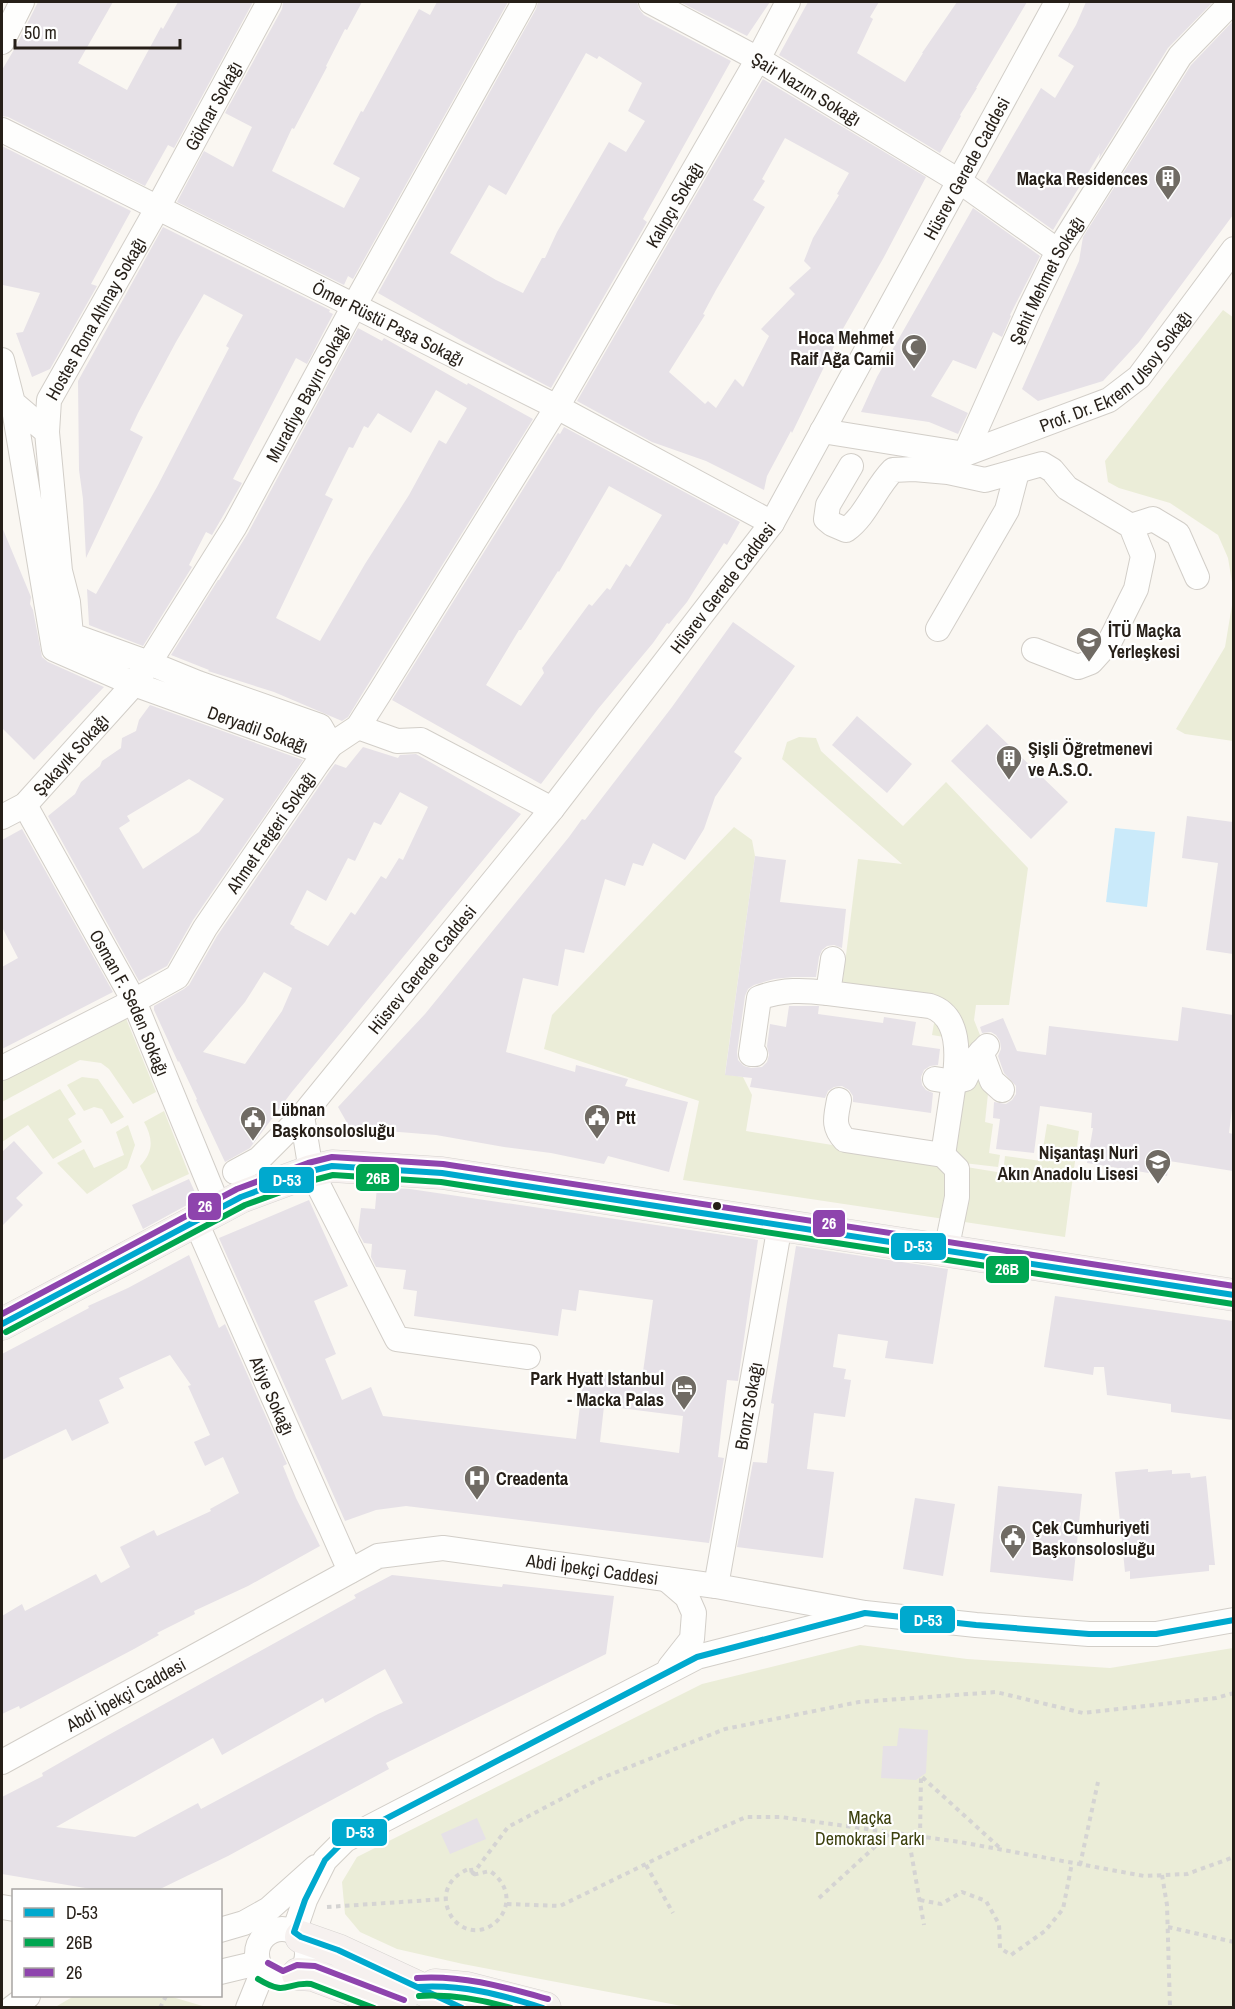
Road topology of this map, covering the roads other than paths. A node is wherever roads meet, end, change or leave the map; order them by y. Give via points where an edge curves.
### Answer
1 (22, 2) edge
2 (269, 2) edge
3 (524, 2) edge
4 (651, 2) edge
5 (788, 2) edge
6 (1057, 2) edge
7 (1232, 2) edge
8 (2, 42) edge
9 (758, 59) junction
10 (2, 130) edge
11 (959, 181) junction
12 (157, 209) junction
13 (1233, 249) edge
14 (1058, 251) junction
15 (354, 306) junction
16 (2, 360) edge
17 (13, 403) junction
18 (557, 407) junction
19 (822, 431) junction
20 (47, 432) junction
21 (965, 454) junction
22 (851, 466) dead end
23 (1017, 472) junction
24 (772, 523) junction
25 (1131, 526) junction
26 (1197, 577) dead end
27 (58, 604) junction
28 (938, 629) dead end
29 (1034, 650) dead end
30 (149, 663) junction
31 (134, 684) junction
32 (358, 727) junction
33 (331, 745) junction
34 (25, 804) junction
35 (552, 809) junction
36 (2, 817) edge
37 (833, 959) dead end
38 (828, 993) junction
39 (134, 1001) junction
40 (752, 1050) dead end
41 (2, 1068) edge
42 (992, 1068) dead end
43 (945, 1081) junction
44 (839, 1100) dead end
45 (302, 1116) junction
46 (943, 1155) junction
47 (311, 1171) junction
48 (235, 1172) dead end
49 (207, 1214) junction
50 (780, 1225) junction
51 (946, 1251) junction
52 (1233, 1295) edge
53 (2, 1324) edge
54 (528, 1356) dead end
55 (350, 1571) junction
56 (666, 1579) junction
57 (716, 1586) junction
58 (865, 1613) junction
59 (1233, 1620) edge
60 (665, 1674) junction
61 (2, 1762) edge
62 (325, 1860) junction
63 (299, 1926) junction
64 (222, 1929) edge
65 (260, 1967) junction
66 (222, 1972) edge
67 (298, 1974) junction
68 (25, 1997) edge
69 (409, 1997) edge
70 (12, 2007) edge
71 (248, 2007) edge
72 (463, 2007) edge
73 (545, 2007) edge

1 - 8 street
2 - 12 street, Göknar Sokağı
3 - 15 street, Muradiye Bayırı Sokağı
4 - 9 street, Şair Nazım Sokağı
5 - 9 street, Kalıpçı Sokağı
6 - 11 street, Hüsrev Gerede Caddesi
7 - 14 street, Şehit Mehmet Sokağı via 1179,56
9 - 11 street, Şair Nazım Sokağı
9 - 18 street, Kalıpçı Sokağı
10 - 12 street, Ömer Rüstü Paşa Sokağı
11 - 14 street, Şair Nazım Sokağı
11 - 19 street, Hüsrev Gerede Caddesi
12 - 15 street, Ömer Rüstü Paşa Sokağı
12 - 20 street, Hostes Rona Altınay Sokağı via 49,400
13 - 21 street, Prof. Dr. Ekrem Ulsoy Sokağı via 1139,377 1109,400
14 - 21 street, Şehit Mehmet Sokağı
15 - 18 street, Ömer Rüstü Paşa Sokağı
15 - 30 street, Muradiye Bayırı Sokağı via 235,526
16 - 17 street, Deryadil Sokağı
17 - 20 street
17 - 27 street, Deryadil Sokağı
18 - 24 street, Ömer Rüstü Paşa Sokağı
18 - 32 street, Ahmet Fetgeri Sokağı
19 - 21 street
19 - 24 street, Hüsrev Gerede Caddesi
20 - 27 street, Deryadil Sokağı via 60,571
22 - 23 street via 828,505 826,519 846,530 893,470 948,472 985,480
23 - 25 street via 1042,464 1068,488
23 - 28 street via 1007,510
24 - 35 street, Hüsrev Gerede Caddesi
25 - 26 street via 1153,519 1178,534
25 - 29 street via 1143,556 1136,589 1110,641 1091,662 1078,667
27 - 30 street, Deryadil Sokağı via 71,635
27 - 31 street, Deryadil Sokağı via 54,649
30 - 31 street, Muradiye Bayırı Sokağı
30 - 33 street, Deryadil Sokağı via 320,726
31 - 33 street, Deryadil Sokağı via 312,748
31 - 34 street, Şakayık Sokağı
32 - 33 street, Ahmet Fetgeri Sokağı
32 - 35 street via 397,741 421,740
33 - 39 street, Ahmet Fetgeri Sokağı via 205,928 177,977
34 - 36 street, Şakayık Sokağı
34 - 39 street, Osman F. Seden Sokağı
35 - 45 street, Hüsrev Gerede Caddesi
37 - 38 street
38 - 40 street via 804,985 757,997
38 - 43 street via 941,1009 957,1047
39 - 41 street, Ahmet Fetgeri Sokağı
39 - 49 street, Osman F. Seden Sokağı
42 - 43 street via 974,1060 965,1079
43 - 46 street
44 - 46 street via 836,1122 845,1140
45 - 47 street
45 - 48 street, Hüsrev Gerede Caddesi via 259,1159
46 - 51 street via 957,1169 957,1197
47 - 49 main road
47 - 50 main road via 332,1166 442,1173
47 - 54 street via 397,1339
49 - 53 main road
49 - 55 street, Atiye Sokağı
50 - 51 main road
50 - 57 street, Bronz Sokağı
51 - 52 main road
55 - 56 street, Abdi İpekçi Caddesi via 378,1556 443,1548
55 - 61 street, Abdi İpekçi Caddesi
56 - 57 street, Abdi İpekçi Caddesi
56 - 60 street via 687,1597 694,1613 692,1639
57 - 58 street, Abdi İpekçi Caddesi
58 - 59 street, Abdi İpekçi Caddesi via 1089,1634 1156,1634
58 - 60 street via 697,1657
60 - 62 street via 345,1840
62 - 63 street
62 - 64 street via 268,1909 244,1923
63 - 65 street via 277,1929 263,1938 258,1946
63 - 67 street via 308,1955
63 - 69 main road
65 - 66 street
65 - 67 street via 276,1979
65 - 71 street
67 - 69 main road
68 - 70 street
69 - 72 main road
69 - 73 main road via 439,1985

